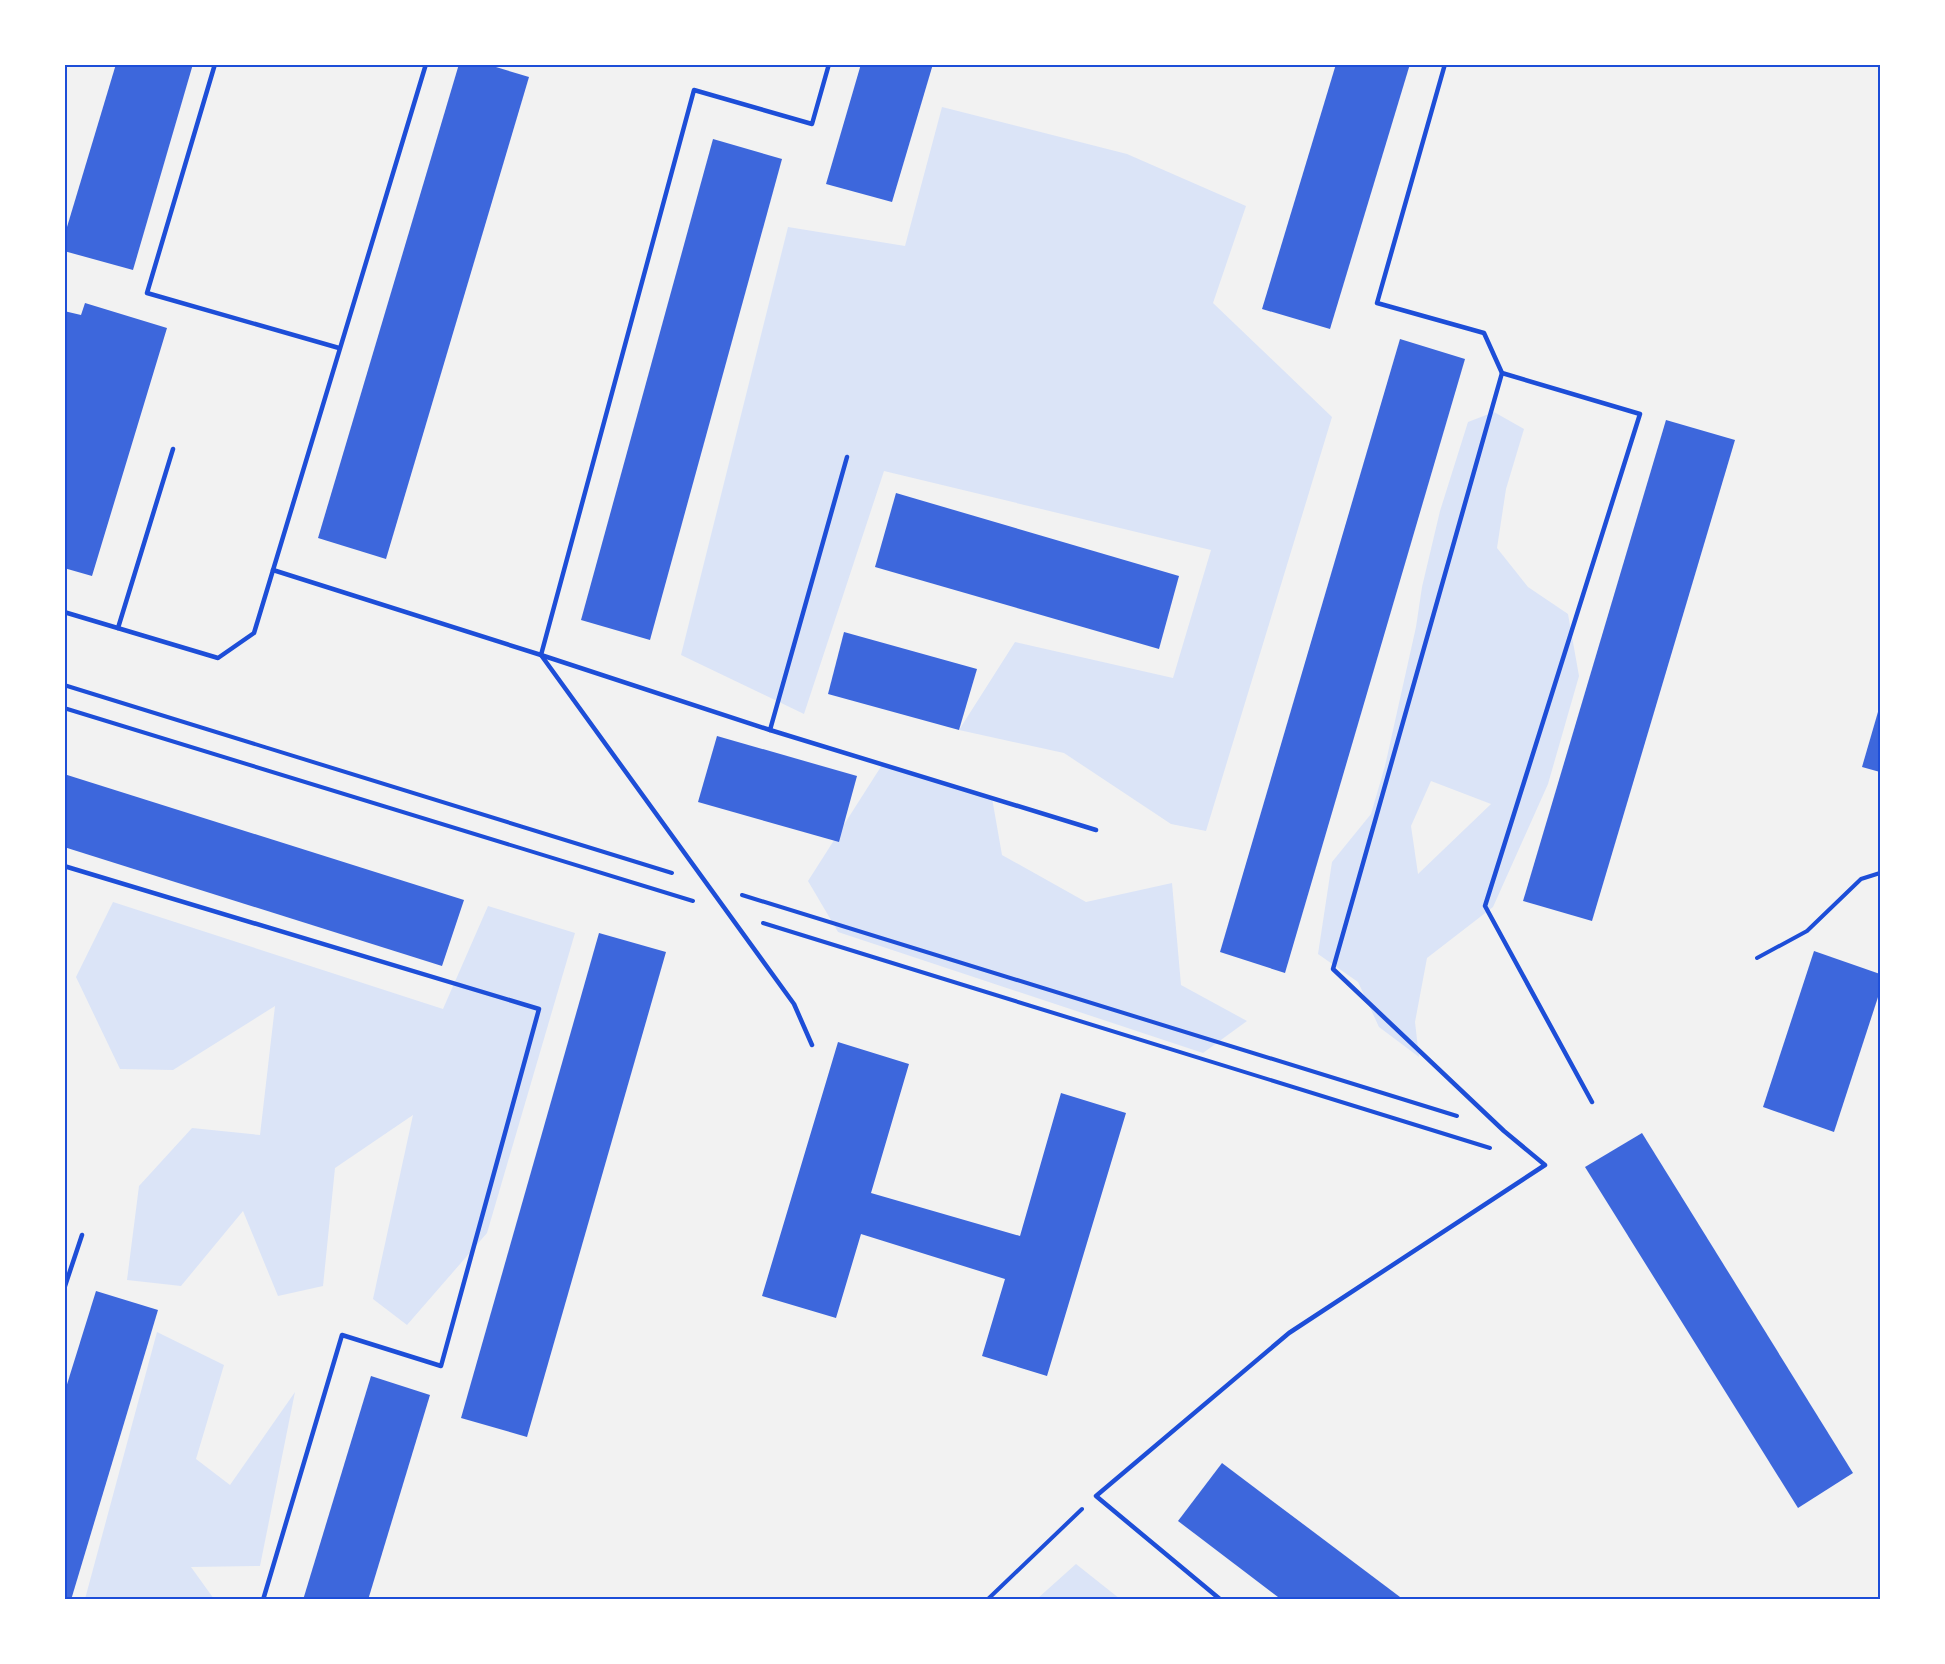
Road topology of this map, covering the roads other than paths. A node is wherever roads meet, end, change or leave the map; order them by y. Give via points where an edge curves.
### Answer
1 (214, 64) edge
2 (426, 64) edge
3 (828, 64) edge
4 (1445, 64) edge
5 (339, 348) junction
6 (1502, 373) junction
7 (173, 449) dead end
8 (847, 457) dead end
9 (273, 570) junction
10 (64, 612) edge
11 (118, 628) junction
12 (541, 655) junction
13 (770, 730) junction
14 (1096, 830) dead end
15 (64, 866) edge
16 (812, 1045) dead end
17 (1592, 1101) dead end
18 (82, 1235) dead end
19 (64, 1289) edge
20 (263, 1599) edge
21 (1221, 1599) edge

1 - 5 lane via 147,293
2 - 5 lane
3 - 12 lane via 812,124 694,90
4 - 6 lane via 1377,303 1484,333
5 - 9 lane
6 - 17 lane via 1640,414 1485,906
6 - 21 lane via 1333,969 1545,1165 1289,1333 1096,1496
7 - 11 lane
8 - 13 lane
9 - 11 lane via 254,633 218,658
9 - 12 lane
10 - 11 lane
12 - 13 lane
12 - 16 lane via 794,1004
13 - 14 lane
15 - 20 lane via 539,1009 441,1366 342,1335
18 - 19 lane

